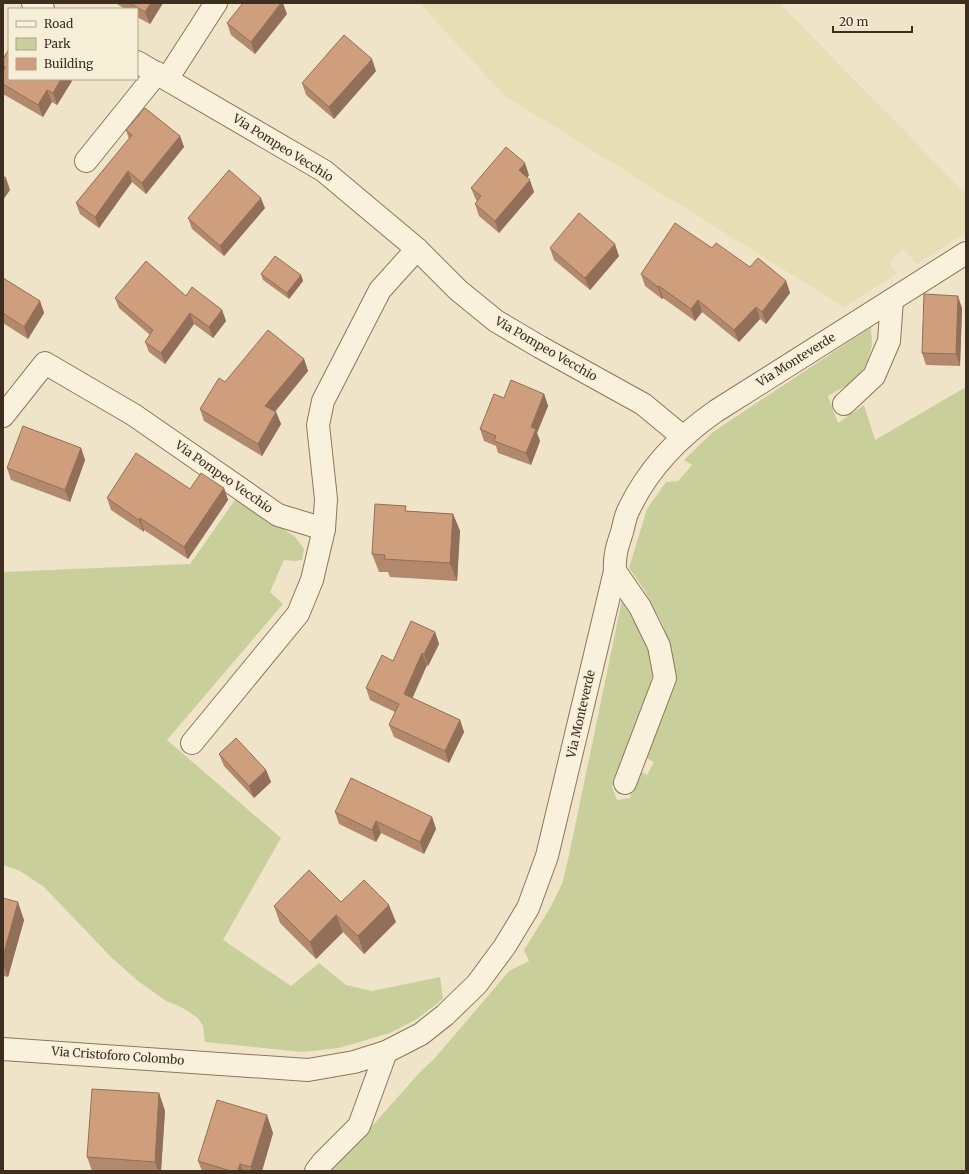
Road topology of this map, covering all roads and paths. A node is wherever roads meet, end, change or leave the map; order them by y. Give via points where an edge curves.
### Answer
1 (216, 3) edge
2 (138, 63) edge
3 (162, 76) junction
4 (86, 161) dead end
5 (418, 249) junction
6 (966, 253) edge
7 (892, 300) junction
8 (844, 404) dead end
9 (3, 416) edge
10 (683, 437) junction
11 (324, 529) junction
12 (615, 572) junction
13 (192, 743) dead end
14 (625, 783) dead end
15 (3, 1049) edge
16 (386, 1052) junction
17 (316, 1171) edge

1 - 3 street
2 - 3 street, Via Pompeo Vecchio
3 - 4 street
3 - 5 street, Via Pompeo Vecchio via 324,171
5 - 10 street, Via Pompeo Vecchio via 458,290 496,321 643,404
5 - 11 street via 380,290 323,401 318,425 326,499
6 - 7 street, Via Monteverde
7 - 8 street via 889,341 874,376
7 - 10 street, Via Monteverde via 701,421
9 - 11 street, Via Pompeo Vecchio via 46,364 134,415 278,515
10 - 12 street, Via Monteverde via 646,479 628,510 614,559
11 - 13 street via 312,580 298,614
12 - 14 street via 640,607 659,646 665,678
12 - 16 street, Via Monteverde via 547,856 528,908 505,946 477,984 421,1034
15 - 16 street, Via Cristoforo Colombo via 308,1070 354,1062
16 - 17 street via 360,1126

